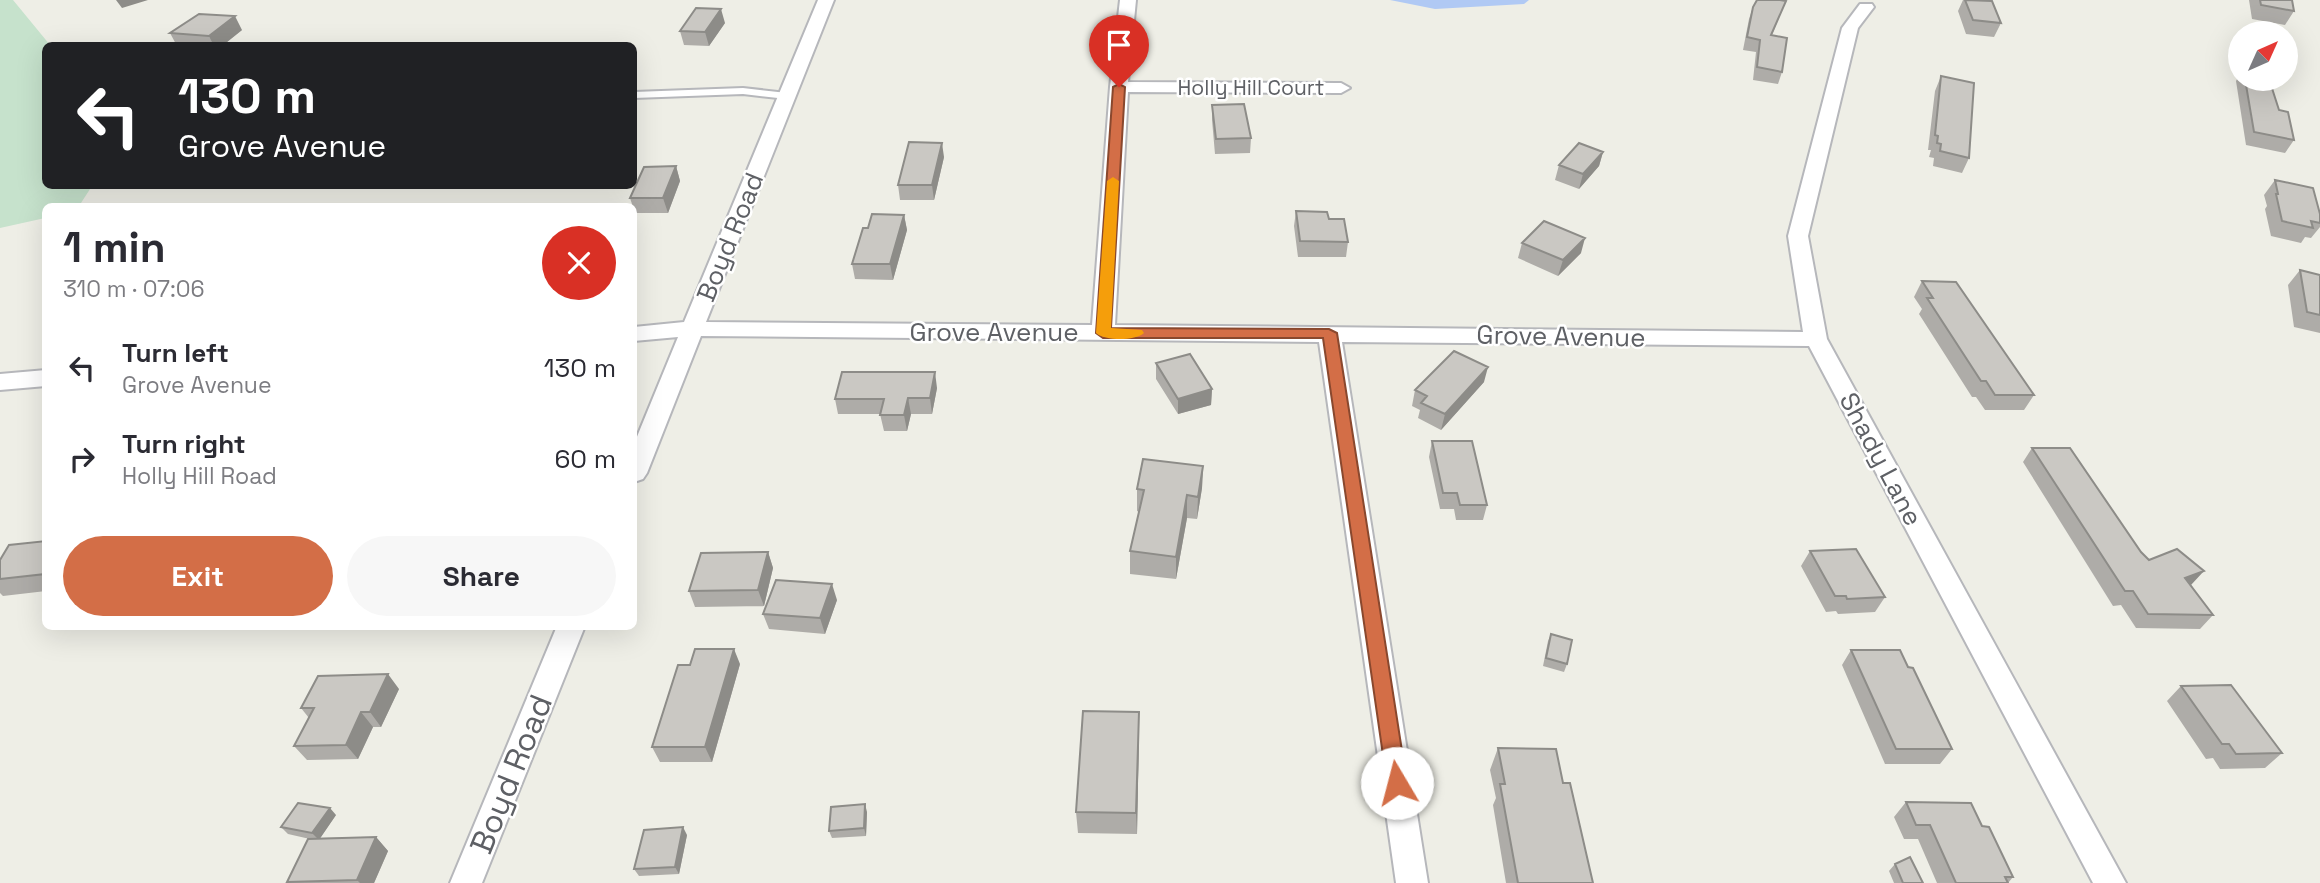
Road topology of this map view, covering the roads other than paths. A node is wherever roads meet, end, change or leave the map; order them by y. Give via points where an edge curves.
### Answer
1 (826, 0) edge
2 (1128, 0) edge
3 (1866, 8) dead end
4 (1119, 87) junction
5 (1341, 88) dead end
6 (637, 95) edge
7 (787, 96) junction
8 (692, 330) junction
9 (1103, 333) junction
10 (1329, 333) junction
11 (637, 334) edge
12 (1816, 339) junction
13 (42, 378) edge
14 (0, 382) edge
15 (637, 466) edge
16 (569, 630) edge
17 (466, 883) edge
18 (1412, 883) edge
19 (2110, 883) edge

1 - 7 street, Boyd Road
2 - 4 street
3 - 12 street, Shady Lane via 1850,28 1798,236
4 - 5 street, Holly Hill Court
4 - 9 street
6 - 7 lane via 743,91
7 - 8 street, Boyd Road
8 - 9 street, Grove Avenue
8 - 11 street, Grove Avenue
8 - 15 street, Boyd Road
9 - 10 street, Grove Avenue
10 - 12 street, Grove Avenue
10 - 18 street
12 - 19 street, Shady Lane
13 - 14 street
16 - 17 street, Boyd Road

